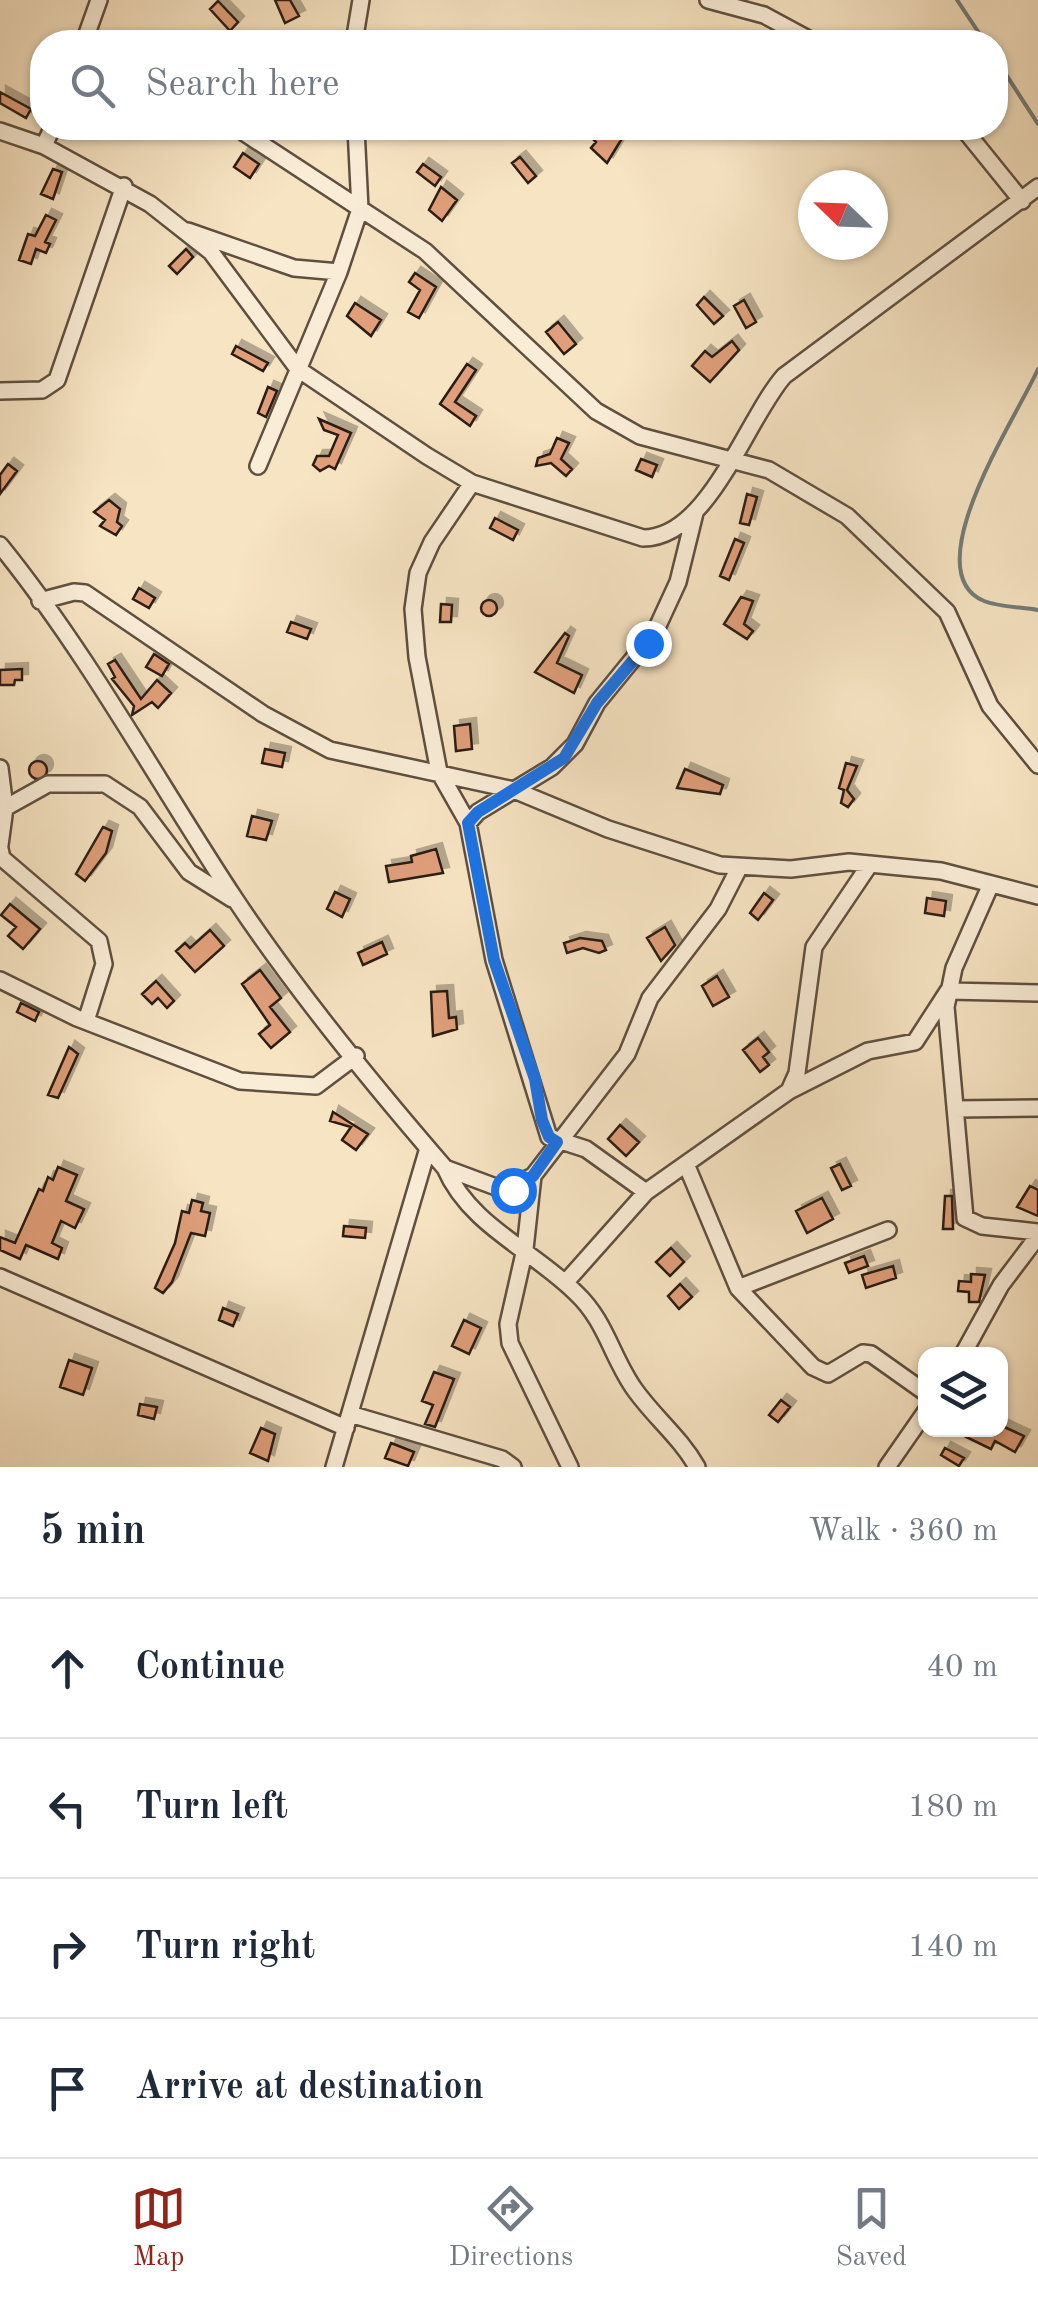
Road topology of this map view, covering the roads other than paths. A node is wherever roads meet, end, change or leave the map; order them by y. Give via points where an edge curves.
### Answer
1 (361, 0) edge
2 (708, 0) edge
3 (92, 3) edge
4 (91, 30) edge
5 (356, 30) edge
6 (792, 30) edge
7 (0, 131) edge
8 (47, 140) edge
9 (255, 140) edge
10 (357, 140) edge
11 (973, 140) edge
12 (44, 146) junction
13 (124, 186) junction
14 (1038, 187) edge
15 (1022, 201) junction
16 (360, 208) junction
17 (184, 231) junction
18 (339, 272) junction
19 (298, 369) junction
20 (0, 391) edge
21 (732, 460) junction
22 (258, 466) dead end
23 (472, 483) junction
24 (695, 513) junction
25 (0, 545) edge
26 (40, 601) junction
27 (1038, 764) edge
28 (0, 768) edge
29 (439, 772) junction
30 (514, 790) junction
31 (5, 808) junction
32 (468, 823) junction
33 (0, 847) edge
34 (870, 864) junction
35 (739, 868) junction
36 (991, 884) junction
37 (1037, 895) edge
38 (236, 901) junction
39 (0, 980) edge
40 (948, 991) junction
41 (1038, 993) edge
42 (86, 1022) junction
43 (356, 1056) junction
44 (789, 1091) junction
45 (1038, 1108) edge
46 (954, 1109) junction
47 (557, 1142) junction
48 (428, 1148) junction
49 (686, 1164) junction
50 (446, 1168) junction
51 (533, 1176) junction
52 (646, 1192) junction
53 (888, 1230) dead end
54 (1038, 1234) edge
55 (525, 1249) junction
56 (0, 1276) edge
57 (565, 1283) junction
58 (738, 1288) junction
59 (968, 1347) edge
60 (918, 1387) edge
61 (348, 1421) junction
62 (918, 1422) edge
63 (334, 1467) edge
64 (514, 1467) edge
65 (570, 1467) edge
66 (697, 1467) edge
67 (887, 1467) edge

1 - 5 street
2 - 6 street
3 - 4 street
7 - 12 street
8 - 12 street
9 - 16 street
10 - 16 street
11 - 15 street
12 - 13 street
13 - 17 street
13 - 20 street via 57,380 42,390
14 - 15 street
15 - 21 street via 784,376
16 - 18 street
16 - 21 street via 425,251 596,411 640,436
17 - 18 street via 294,268
17 - 19 street via 212,252
18 - 19 street
19 - 22 street
19 - 23 street
21 - 24 street
21 - 27 street via 770,470 847,516 947,612 990,706
23 - 24 street via 643,538 669,534
23 - 29 street via 432,542 418,573 413,609
24 - 30 street via 678,582 656,632 597,703 564,758
25 - 26 street
26 - 29 street via 85,593 295,734 330,750
26 - 38 street
28 - 31 street
29 - 30 street
29 - 32 street
30 - 32 street
30 - 35 street via 688,857
31 - 33 street
31 - 38 street via 48,784 105,784 140,808 189,872
32 - 47 street via 494,960 535,1079 542,1120
33 - 42 street via 2,858 99,940 104,964
34 - 35 street
34 - 36 street
34 - 44 street via 814,947
35 - 47 street via 718,909 650,998 627,1054
36 - 37 street
36 - 40 street
38 - 43 street
39 - 42 street
40 - 41 street
40 - 44 street via 915,1042 868,1052
40 - 46 street
42 - 43 street via 251,1083 316,1086
43 - 48 street
44 - 49 street
45 - 46 street
46 - 54 street via 965,1218
47 - 51 street
47 - 52 street via 586,1148
48 - 50 street
48 - 61 street
49 - 52 street
49 - 58 street
50 - 51 street via 504,1190
50 - 55 street via 468,1206
51 - 55 street
52 - 57 street
53 - 58 street
54 - 59 street via 1000,1285
55 - 57 street
55 - 65 street via 508,1324 510,1344
56 - 61 street
57 - 66 street via 599,1319 632,1387
58 - 60 street via 820,1374 871,1354
61 - 63 street
61 - 64 street
62 - 67 street

